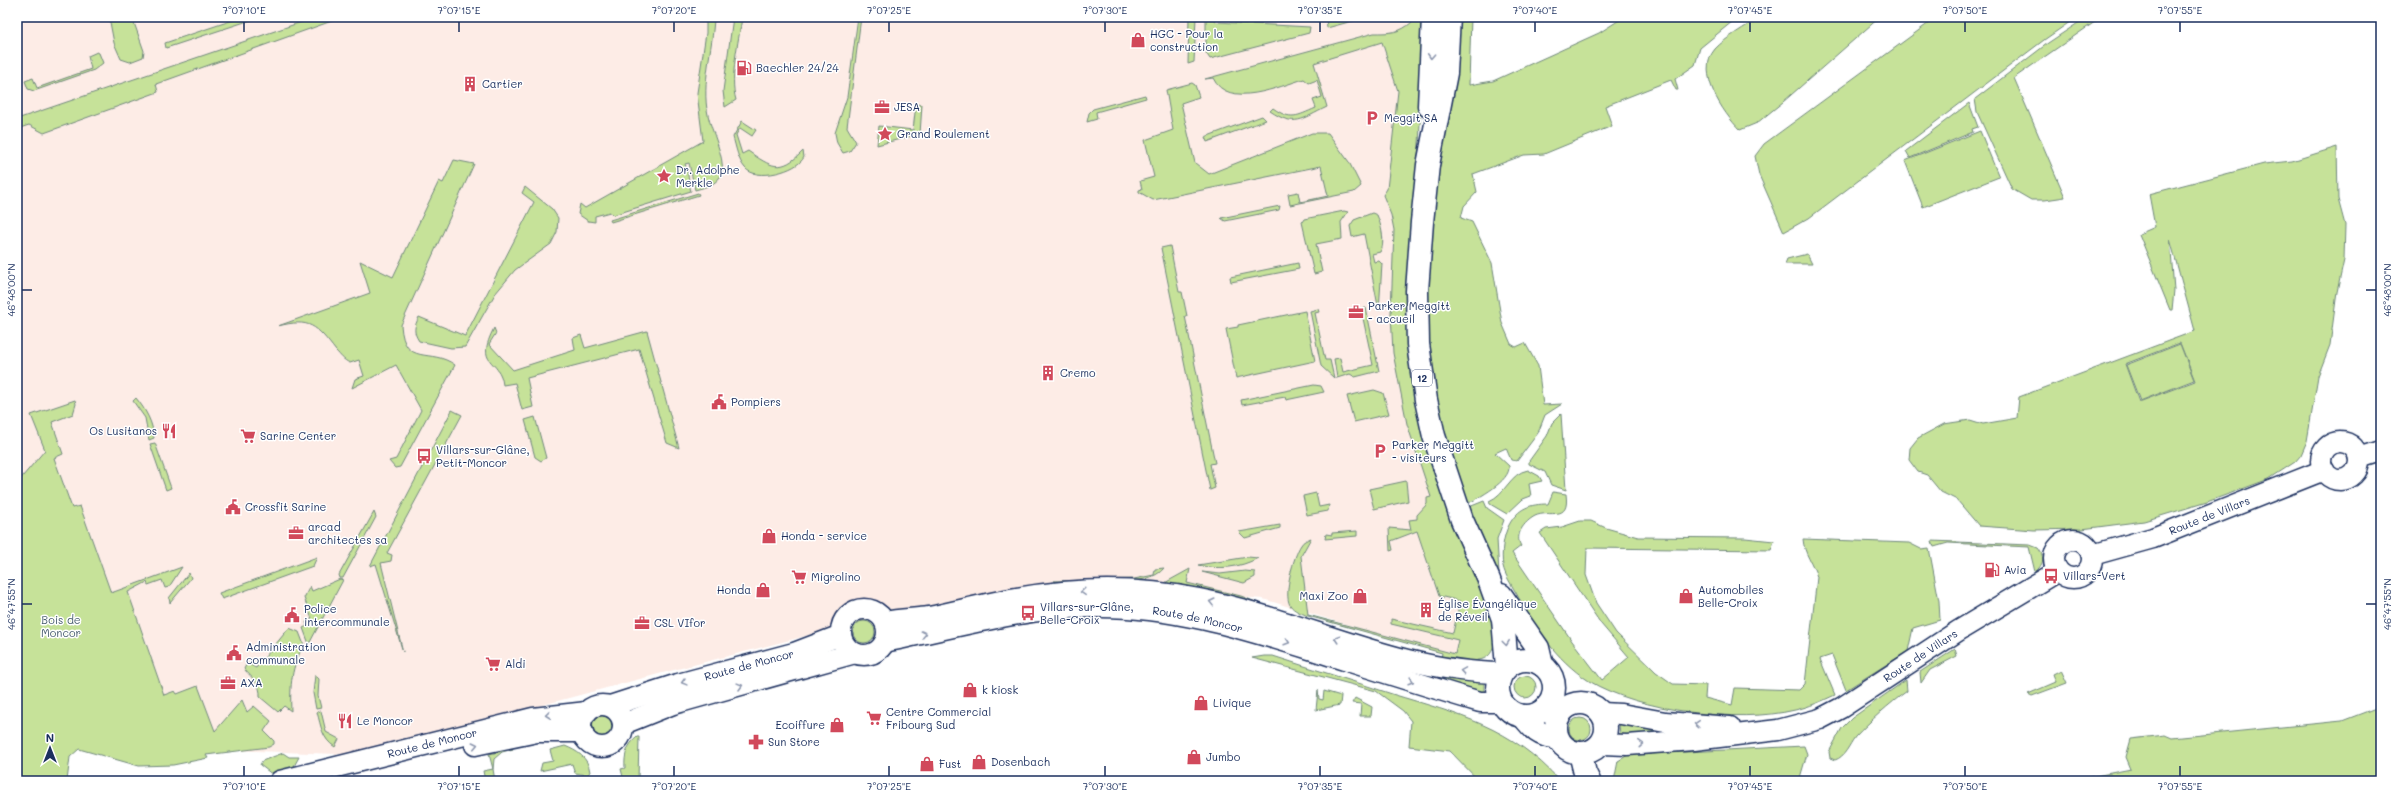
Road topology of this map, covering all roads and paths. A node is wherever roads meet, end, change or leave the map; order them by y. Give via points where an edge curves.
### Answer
1 (1433, 17) edge
2 (1449, 17) edge
3 (1428, 165) junction
4 (2381, 451) edge
5 (2359, 458) junction
6 (2324, 470) junction
7 (2092, 555) junction
8 (2058, 571) junction
9 (1489, 580) junction
10 (885, 622) junction
11 (841, 635) junction
12 (885, 642) junction
13 (855, 653) junction
14 (1505, 670) junction
15 (1547, 673) junction
16 (1502, 702) junction
17 (1578, 703) junction
18 (610, 706) junction
19 (587, 712) junction
20 (1602, 713) junction
21 (1523, 716) junction
22 (623, 724) junction
23 (1778, 730) junction
24 (583, 732) junction
25 (1556, 737) junction
26 (1602, 744) junction
27 (1580, 754) junction
28 (280, 781) edge
29 (321, 781) edge
30 (1589, 781) edge

1 -> 3 main road, 12
2 - 3 main road, 12 via 1446,73
3 - 9 main road, 12 via 1417,291 1422,380 1429,418 1445,473
4 - 5 main road
5 - 6 main road via 2358,469 2347,478 2336,479
5 - 6 main road via 2358,452 2349,443 2332,443 2323,453 2321,462
6 - 7 main road, Route de Villars via 2153,538
7 - 8 main road via 2091,568 2082,577 2069,578
7 - 8 main road via 2090,549 2079,541 2066,542 2055,555 2054,561
8 - 23 main road, Route de Villars via 1958,631 1841,708 1820,719
9 -> 14 main road, 12 via 1503,619
9 - 15 main road, 12 via 1538,648
10 - 11 main road via 874,611 857,610 843,622
10 - 12 main road via 888,634
14 -> 10 main road, Route de Moncor via 1476,673 1434,666 1376,652 1237,608 1170,594 1098,590 1042,595 928,617
11 - 13 main road via 845,645
11 -> 18 main road, Route de Moncor via 794,653 678,684
12 - 13 main road via 872,654
12 -> 16 main road, Route de Moncor via 1044,610 1128,608 1194,616 1250,630 1480,702
22 -> 13 main road, Route de Moncor via 673,704
14 - 15 main road via 1524,660
14 - 16 main road via 1498,683
15 - 17 main road via 1563,684
15 - 21 main road via 1553,695 1545,708
16 - 21 main road via 1507,708
17 - 20 main road via 1596,707
17 - 25 main road via 1571,704 1560,714 1555,728
18 - 19 main road via 597,705
18 - 22 main road via 618,712
19 - 24 main road via 583,718
19 -> 28 main road, Route de Moncor via 534,718
23 -> 20 main road, Route de Villars via 1665,722
20 - 26 main road via 1606,729
21 - 25 main road via 1532,728 1543,736
22 - 24 main road via 623,731 618,739 604,746 591,743
26 -> 23 main road, Route de Villars via 1627,745
29 -> 24 main road, Route de Moncor via 537,732
25 - 27 main road via 1561,745
26 - 27 main road via 1597,749
27 - 30 main road

